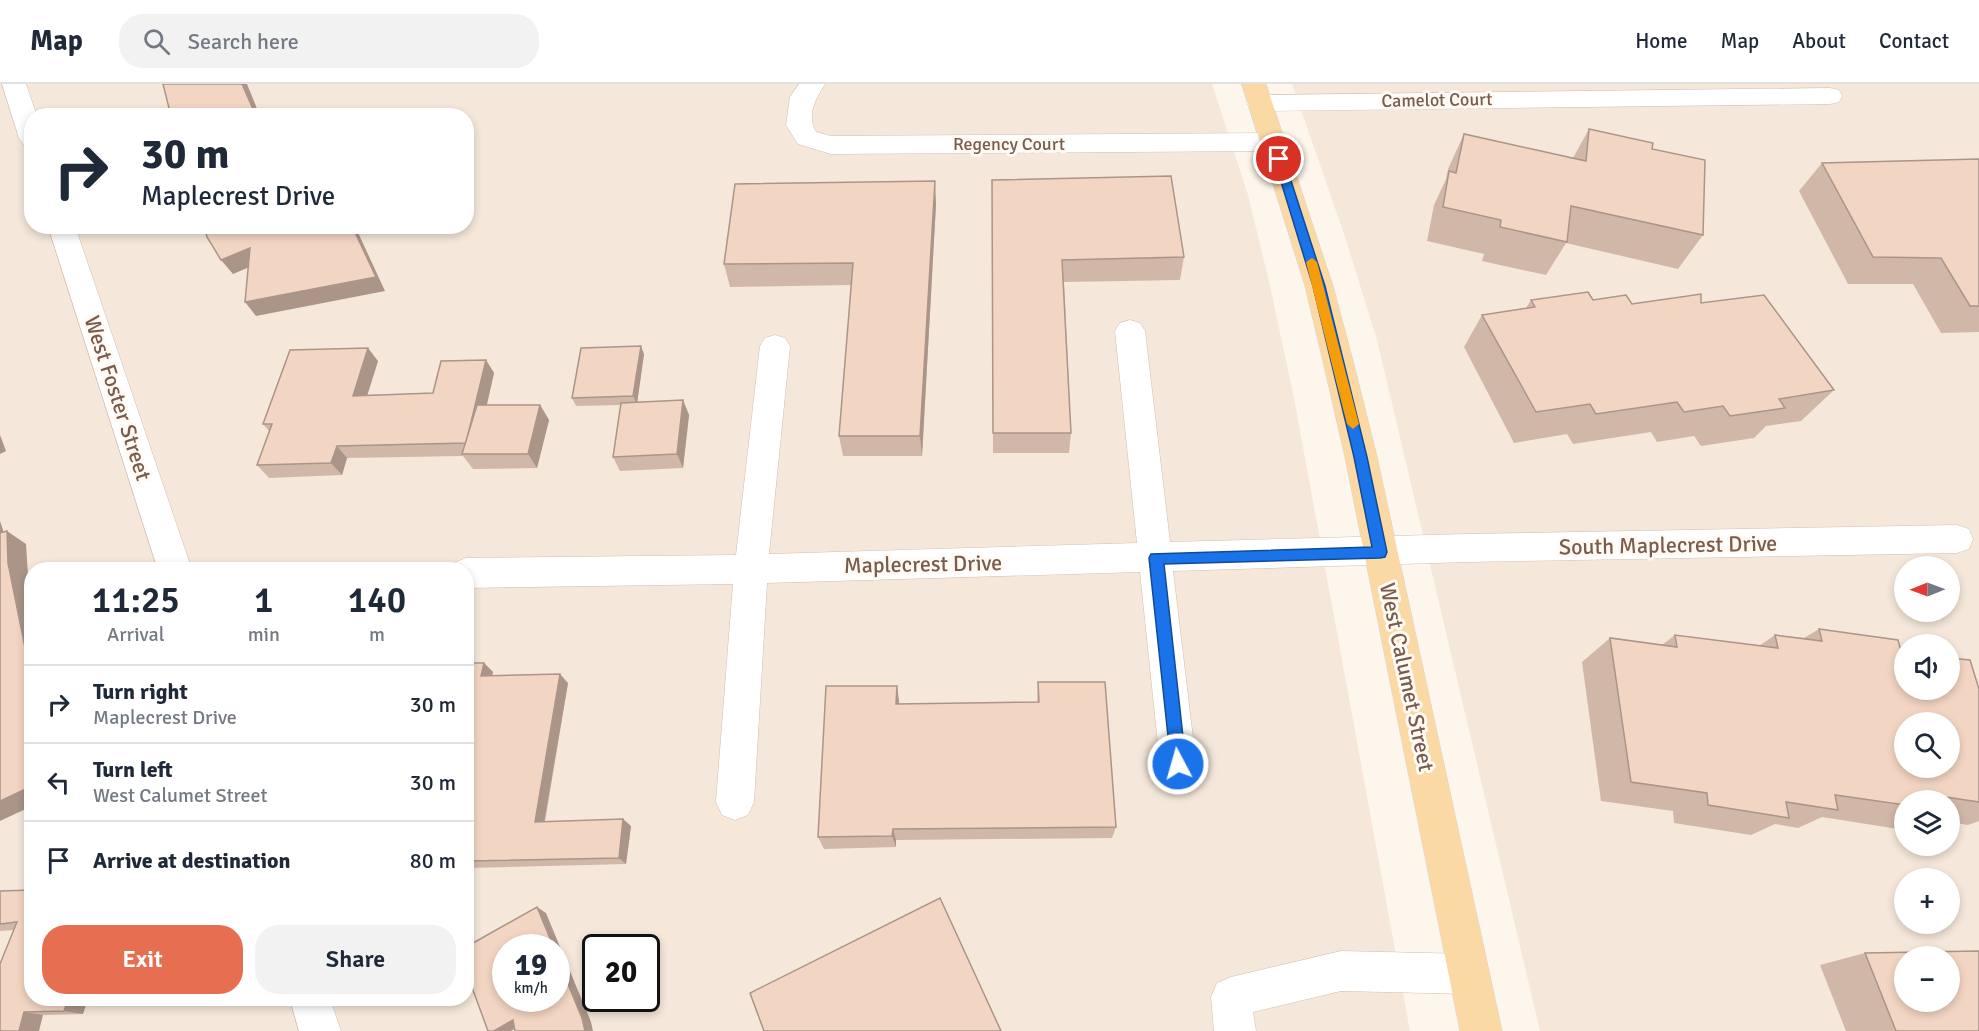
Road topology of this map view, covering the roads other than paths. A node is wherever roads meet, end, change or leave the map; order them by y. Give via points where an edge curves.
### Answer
1 (14, 84) edge
2 (813, 84) edge
3 (1257, 93) edge
4 (1830, 96) dead end
5 (24, 114) edge
6 (1273, 142) junction
7 (64, 234) edge
8 (1130, 331) dead end
9 (775, 346) dead end
10 (1957, 539) dead end
11 (1380, 552) junction
12 (1156, 558) junction
13 (173, 562) edge
14 (751, 569) junction
15 (474, 573) edge
16 (1178, 764) dead end
17 (735, 802) dead end
18 (1469, 974) junction
19 (312, 1006) edge
20 (320, 1031) edge
21 (1235, 1031) edge
22 (1480, 1031) edge

1 - 5 street
2 - 6 street, Regency Court via 802,97 799,125 807,138 831,145
3 - 4 street, Camelot Court
3 - 6 main road, West Calumet Street
6 - 11 main road, West Calumet Street via 1322,296
7 - 13 street, West Foster Street
8 - 12 street
9 - 14 street
10 - 11 street, South Maplecrest Drive
11 - 12 street, Maplecrest Drive
11 - 18 main road, West Calumet Street
12 - 14 street, Maplecrest Drive
12 - 16 street
14 - 15 street, Maplecrest Drive
14 - 17 street
18 - 21 street via 1341,972 1231,997
18 - 22 main road, West Calumet Street
19 - 20 street

